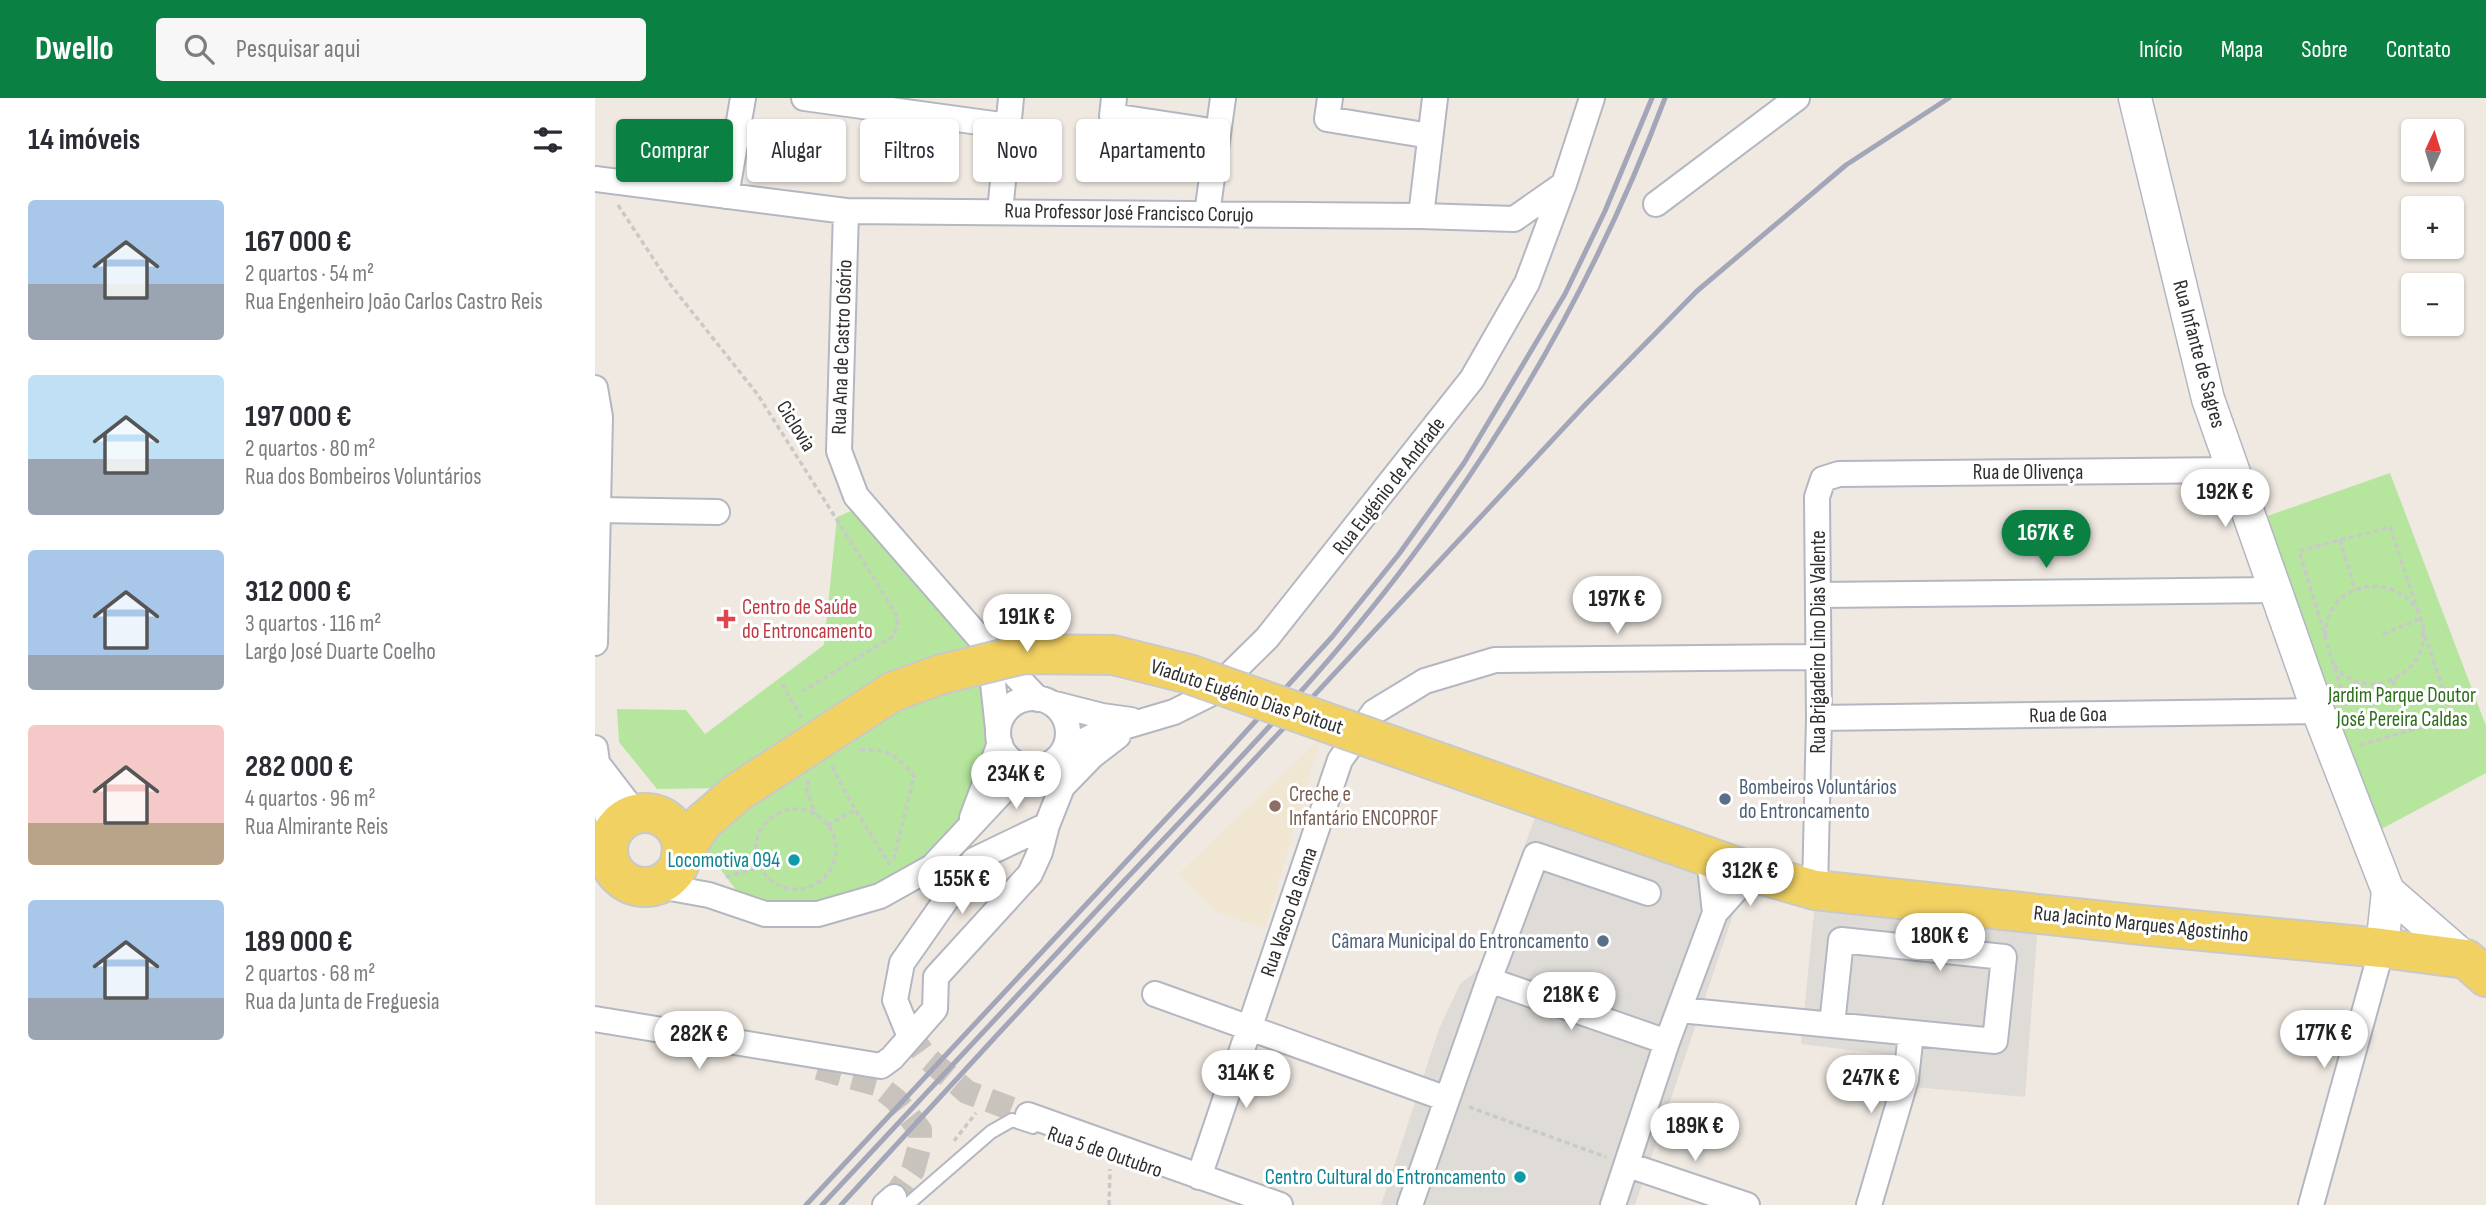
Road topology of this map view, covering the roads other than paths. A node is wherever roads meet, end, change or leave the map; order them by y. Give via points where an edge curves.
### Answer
1 (743, 98) edge
2 (804, 98) edge
3 (1011, 98) edge
4 (1114, 98) edge
5 (1223, 98) edge
6 (1330, 98) edge
7 (1435, 98) edge
8 (1592, 98) edge
9 (1797, 98) edge
10 (2135, 98) edge
11 (1009, 119) edge
12 (1132, 119) edge
13 (1220, 119) edge
14 (973, 121) edge
15 (1430, 136) junction
16 (600, 179) edge
17 (1003, 182) edge
18 (1211, 182) edge
19 (1564, 184) junction
20 (726, 196) junction
21 (1656, 204) dead end
22 (846, 211) junction
23 (1000, 212) junction
24 (1207, 214) junction
25 (1421, 216) junction
26 (596, 389) edge
27 (597, 466) edge
28 (2234, 470) junction
29 (1822, 479) joint
30 (598, 510) junction
31 (717, 512) dead end
32 (2273, 590) junction
33 (1819, 595) junction
34 (983, 642) junction
35 (595, 643) edge
36 (1818, 657) junction
37 (1044, 701) junction
38 (2332, 709) junction
39 (1819, 718) junction
40 (1138, 721) junction
41 (999, 736) junction
42 (596, 756) edge
43 (1054, 760) junction
44 (1062, 787) junction
45 (738, 792) junction
46 (1047, 825) junction
47 (968, 828) junction
48 (620, 835) edge
49 (1709, 857) junction
50 (1752, 872) junction
51 (663, 874) junction
52 (1815, 890) junction
53 (2388, 891) junction
54 (1648, 893) dead end
55 (595, 895) edge
56 (1715, 913) junction
57 (2382, 948) junction
58 (2476, 968) edge
59 (1489, 980) junction
60 (1155, 994) dead end
61 (1680, 1010) junction
62 (595, 1019) edge
63 (1832, 1024) junction
64 (595, 1025) edge
65 (1250, 1028) junction
66 (908, 1032) tunnel mouth
67 (1911, 1033) junction
68 (1667, 1042) junction
69 (818, 1068) tunnel mouth
70 (1447, 1099) junction
71 (1020, 1118) junction
72 (1627, 1165) junction
73 (1199, 1177) junction
74 (895, 1202) edge
75 (1280, 1205) edge
76 (1410, 1205) edge
77 (1613, 1205) edge
78 (1747, 1205) edge
79 (1869, 1205) edge
80 (2311, 1205) edge

1 - 20 street
2 - 14 street
3 - 11 street
4 - 12 street via 1112,116
5 - 13 street
6 - 15 street via 1327,119
7 - 15 street
8 - 19 street
9 - 21 street
10 - 28 street, Rua Infante de Sagres via 2209,399
15 - 25 street
16 - 20 street, Rua Professor José Francisco Corujo
17 - 23 street
18 - 24 street
19 - 25 street, Rua Professor José Francisco Corujo via 1514,219
19 - 40 street, Rua Eugénio de Andrade via 1527,284 1472,379 1354,530 1267,638 1210,694 1174,712
20 - 22 street, Rua Professor José Francisco Corujo
22 - 23 street, Rua Professor José Francisco Corujo
22 - 34 street, Rua Ana de Castro Osório via 839,451 863,506
23 - 24 street, Rua Professor José Francisco Corujo
24 - 25 street, Rua Professor José Francisco Corujo
26 - 27 street via 600,417
27 - 30 street
28 - 29 street, Rua de Olivença via 1839,474
28 - 32 street, Rua Infante de Sagres
29 - 33 street, Rua Brigadeiro Lino Dias Valente via 1818,497
30 - 31 street
30 - 35 street
32 - 33 street
32 - 38 street, Rua Infante de Sagres
33 - 36 street, Rua Brigadeiro Lino Dias Valente
34 - 37 street, Rua Ana de Castro Osório
34 - 41 street, Rua Ana de Castro Osório
36 - 39 street, Rua Brigadeiro Lino Dias Valente
36 - 65 street, Rua Vasco da Gama via 1495,660 1425,681 1374,712 1340,760
37 - 40 street, Rua Eugénio de Andrade
37 - 41 street via 1024,699 1011,706 1003,716
37 - 43 street via 1061,712 1067,724 1068,737
38 - 39 street, Rua de Goa
38 - 53 street, Rua Infante de Sagres
39 - 52 street, Rua Brigadeiro Lino Dias Valente
40 - 43 street, Rua Eugénio de Andrade via 1093,736
40 - 44 street, Rua Eugénio de Andrade via 1092,756
41 - 43 street via 1006,755 1016,764 1029,768
41 - 47 street
42 - 48 street via 603,804
43 - 44 street
43 - 47 street, Rua Eugénio de Andrade via 1004,790
44 - 46 street
45 - 48 main road
45 - 49 main road, Viaduto Eugénio Dias Poitout, bridge via 892,692 1024,654 1113,655 1189,674
45 - 51 main road via 703,822
46 - 62 street via 1030,874 936,977 935,1009 881,1066
46 - 66 street via 974,860 902,963 895,1000
47 - 51 street, Rua Eugénio de Andrade via 932,867 880,896 818,914 765,914
48 - 51 main road via 609,859 615,872 626,881
48 - 51 main road via 664,818 674,827 681,841
49 - 50 main road, Rua Jacinto Marques Agostinho
49 - 56 street
50 - 52 main road, Rua Jacinto Marques Agostinho
50 - 56 street
51 - 55 main road
52 - 57 main road, Rua Jacinto Marques Agostinho
53 - 57 street, Rua Infante de Sagres
53 - 58 street
54 - 59 street via 1536,855
56 - 61 street
57 - 58 main road, Rua Jacinto Marques Agostinho
57 - 80 street, Rua Infante de Sagres
59 - 68 street
59 - 70 street
60 - 65 street
61 - 63 street
61 - 68 street
63 - 67 street
63 - 67 street via 1841,940 2004,957 1995,1041
64 - 69 street via 614,1033
65 - 70 street
65 - 73 street, Rua Vasco da Gama
67 - 79 street via 1906,1079
68 - 72 street
70 - 76 street
71 - 73 street, Rua 5 de Outubro
71 - 73 lane, Rua 5 de Outubro via 1176,1177
71 - 74 lane via 991,1132
72 - 77 street
72 - 78 street
73 - 75 street, Rua 5 de Outubro

